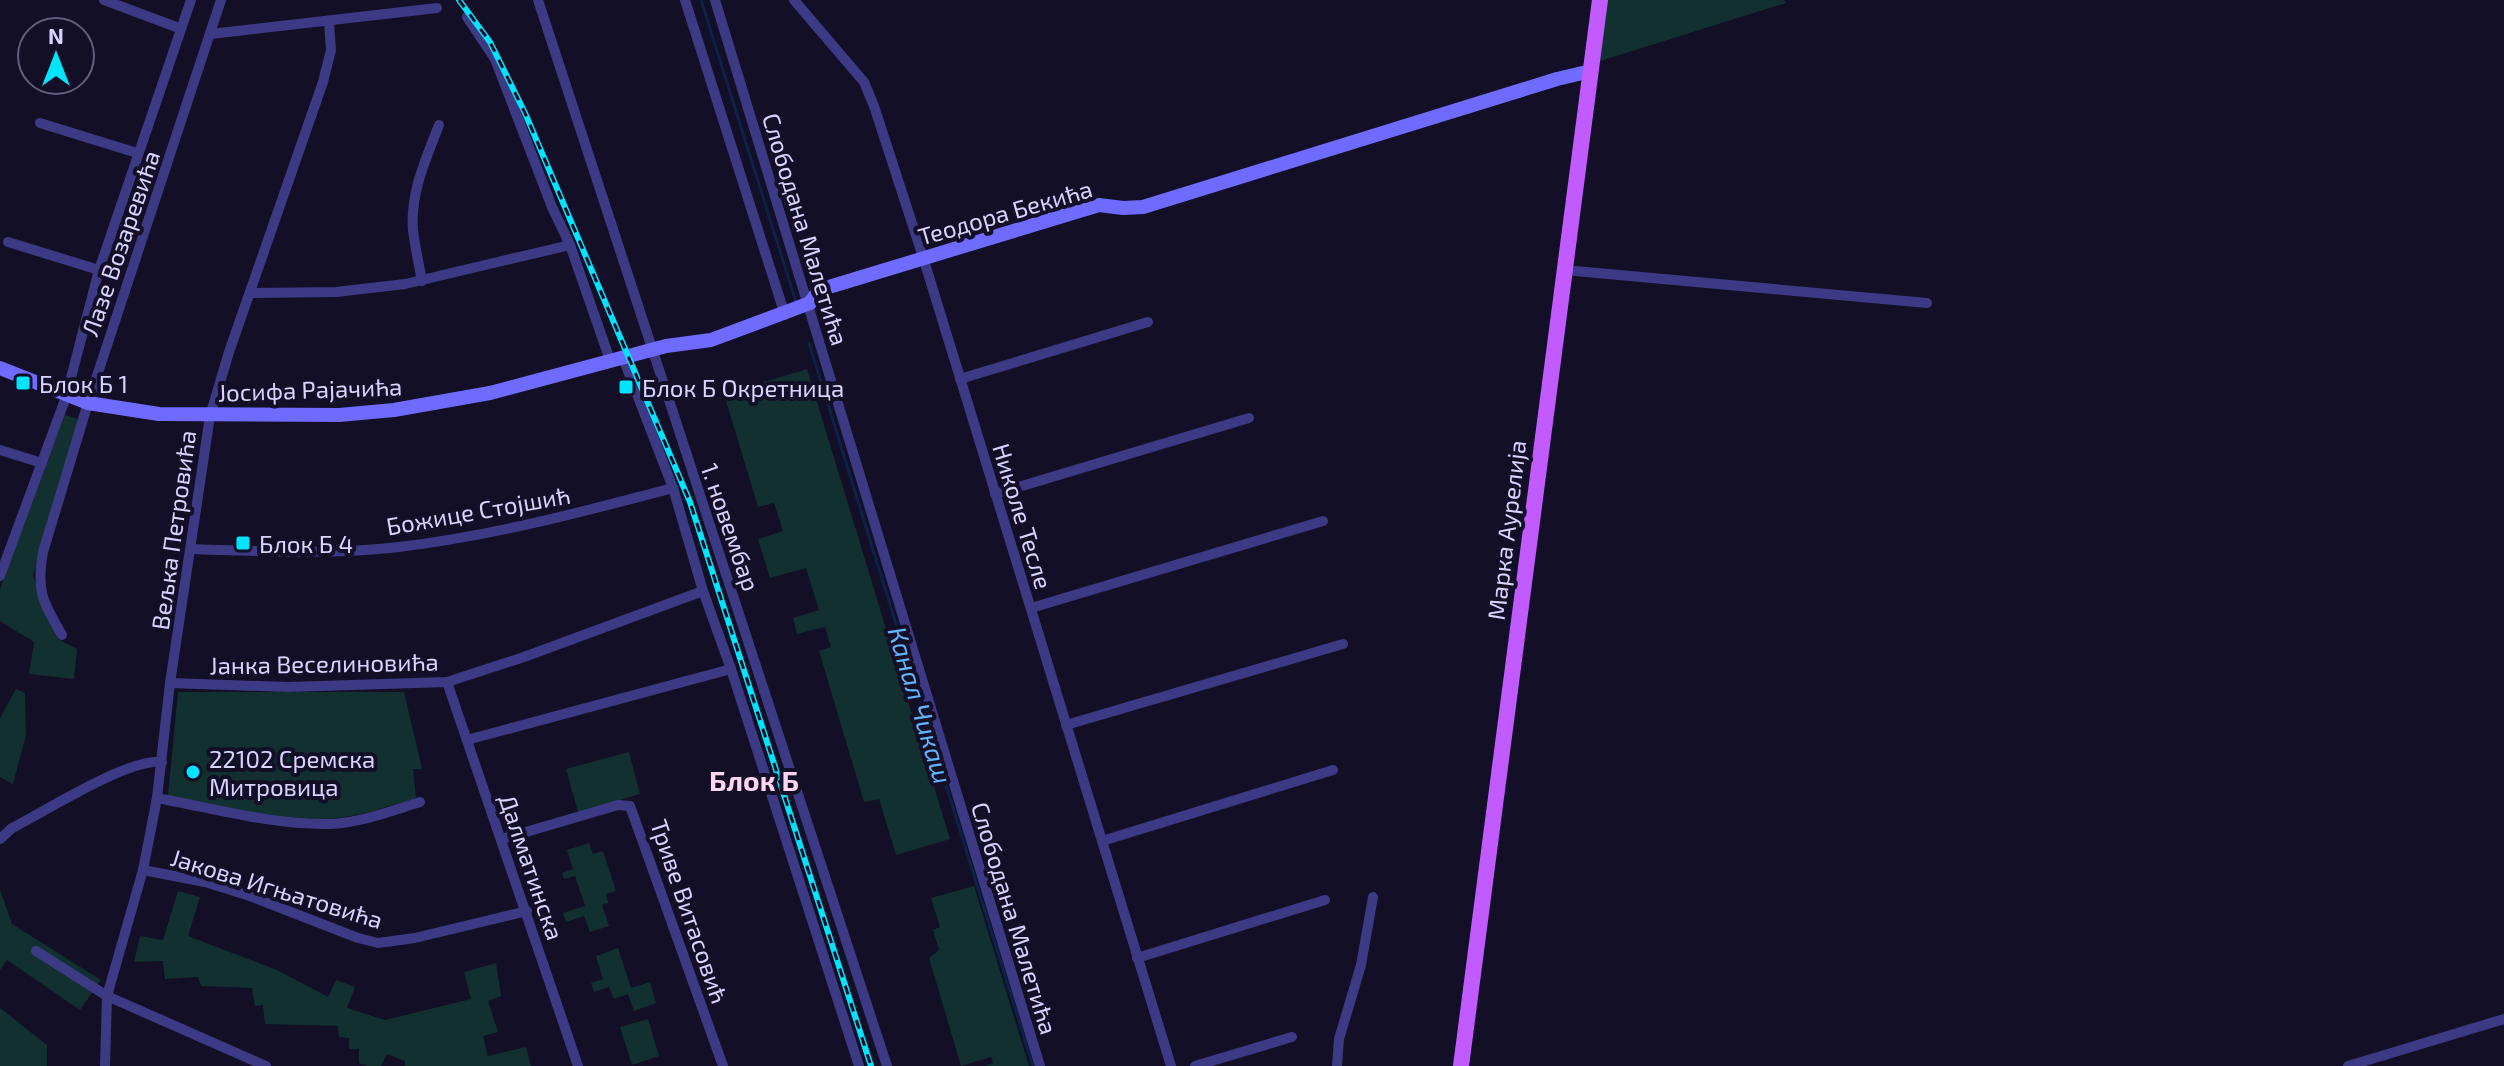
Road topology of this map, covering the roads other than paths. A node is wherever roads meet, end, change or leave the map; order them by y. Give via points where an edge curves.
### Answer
1 (104, 0) edge
2 (191, 0) edge
3 (221, 0) edge
4 (538, 0) edge
5 (685, 0) edge
6 (715, 0) edge
7 (794, 0) edge
8 (1600, 0) edge
9 (437, 8) dead end
10 (467, 17) dead end
11 (329, 22) junction
12 (179, 28) junction
13 (211, 34) junction
14 (1591, 71) junction
15 (40, 123) dead end
16 (439, 125) dead end
17 (137, 153) junction
18 (8, 242) dead end
19 (570, 245) junction
20 (923, 257) junction
21 (99, 270) junction
22 (1564, 270) junction
23 (422, 281) junction
24 (251, 293) junction
25 (1927, 303) dead end
26 (807, 305) junction
27 (787, 314) junction
28 (1148, 322) dead end
29 (650, 350) junction
30 (616, 359) junction
31 (0, 368) edge
32 (960, 379) junction
33 (66, 397) junction
34 (88, 403) junction
35 (210, 416) junction
36 (1249, 418) dead end
37 (0, 450) edge
38 (42, 463) junction
39 (673, 488) junction
40 (995, 494) junction
41 (1323, 521) dead end
42 (191, 549) junction
43 (0, 576) edge
44 (703, 591) junction
45 (1031, 608) junction
46 (62, 635) dead end
47 (1343, 644) dead end
48 (731, 669) junction
49 (447, 682) junction
50 (170, 683) junction
51 (1066, 725) junction
52 (467, 740) junction
53 (162, 762) junction
54 (1333, 770) dead end
55 (157, 798) junction
56 (420, 802) dead end
57 (0, 839) edge
58 (502, 839) junction
59 (1102, 841) junction
60 (143, 870) junction
61 (1373, 897) dead end
62 (1325, 900) dead end
63 (527, 911) junction
64 (36, 951) dead end
65 (1137, 958) junction
66 (107, 996) junction
67 (2504, 1019) edge
68 (1292, 1037) dead end
69 (105, 1066) edge
70 (266, 1066) edge
71 (578, 1066) edge
72 (723, 1066) edge
73 (859, 1066) edge
74 (887, 1066) edge
75 (1040, 1066) edge
76 (1171, 1066) edge
77 (1195, 1066) edge
78 (1337, 1066) edge
79 (1461, 1066) edge
80 (2348, 1066) edge

1 - 12 street
2 - 12 street, Лазе Возаревића
3 - 13 street, Лазе Возаревића
4 - 29 street, 1. новембар
5 - 27 street, Слободана Малетића
6 - 26 street, Слободана Малетића
7 - 20 street, Николе Тесле via 864,82
8 - 14 main road, Марка Аурелија
9 - 11 street
10 - 19 street, 1. новембар via 495,59
11 - 13 street
11 - 24 street, Вељка Петровића via 331,50 323,82
12 - 17 street, Лазе Возаревића
13 - 34 street, Лазе Возаревића
14 - 20 street, Теодора Бекића via 1143,207 1099,205
14 - 22 main road, Марка Аурелија
15 - 17 street
16 - 23 street via 417,181 413,207
17 - 21 street, Лазе Возаревића
18 - 21 street
19 - 23 street
19 - 30 street, 1. новембар
20 - 26 street, Теодора Бекића via 819,290
20 - 32 street, Николе Тесле
21 - 33 street, Лазе Возаревића
22 - 25 street
22 - 79 main road, Марка Аурелија
23 - 24 street via 336,292
24 - 35 street, Вељка Петровића
26 - 27 street, Теодора Бекића
26 - 75 street, Слободана Малетића
27 - 29 street, Теодора Бекића via 711,340
28 - 32 street
29 - 30 street, Теодора Бекића
29 - 74 street, 1. новембар
30 - 35 street, Јосифа Рајачића via 490,393 394,410
30 - 39 street, 1. новембар
31 - 33 street, Јосифа Рајачића
32 - 40 street, Николе Тесле
33 - 34 street, Јосифа Рајачића
33 - 38 street, Лазе Возаревића
34 - 35 street, Јосифа Рајачића
34 - 46 street, Лазе Возаревића via 39,572 40,594
35 - 42 street, Вељка Петровића
36 - 40 street
37 - 38 street
38 - 43 street, Лазе Возаревића
39 - 42 street, Божице Стојшић via 424,544 329,551
39 - 44 street, 1. новембар
40 - 45 street, Николе Тесле
41 - 45 street
42 - 50 street, Вељка Петровића
44 - 48 street, 1. новембар
44 - 49 street, Јанка Веселиновића
45 - 51 street, Николе Тесле
47 - 51 street
48 - 52 street
48 - 73 street, 1. новембар
49 - 50 street, Јанка Веселиновића via 288,687
49 - 52 street, Далматинска
50 - 53 street, Вељка Петровића
51 - 59 street, Николе Тесле
52 - 58 street, Далматинска
53 - 55 street, Вељка Петровића
53 - 57 street via 141,763 116,774
54 - 59 street
55 - 56 street via 330,824
55 - 60 street, Вељка Петровића
58 - 63 street, Далматинска
58 - 72 street, Триве Витасовић via 630,806
59 - 65 street, Николе Тесле
60 - 63 street, Јакова Игњатовића via 205,882 378,943
60 - 66 street, Јакова Игњатовића
61 - 78 street
62 - 65 street
63 - 71 street, Далматинска
64 - 66 street
65 - 76 street, Николе Тесле
66 - 69 street, Јакова Игњатовића
66 - 70 street
67 - 80 street
68 - 77 street

